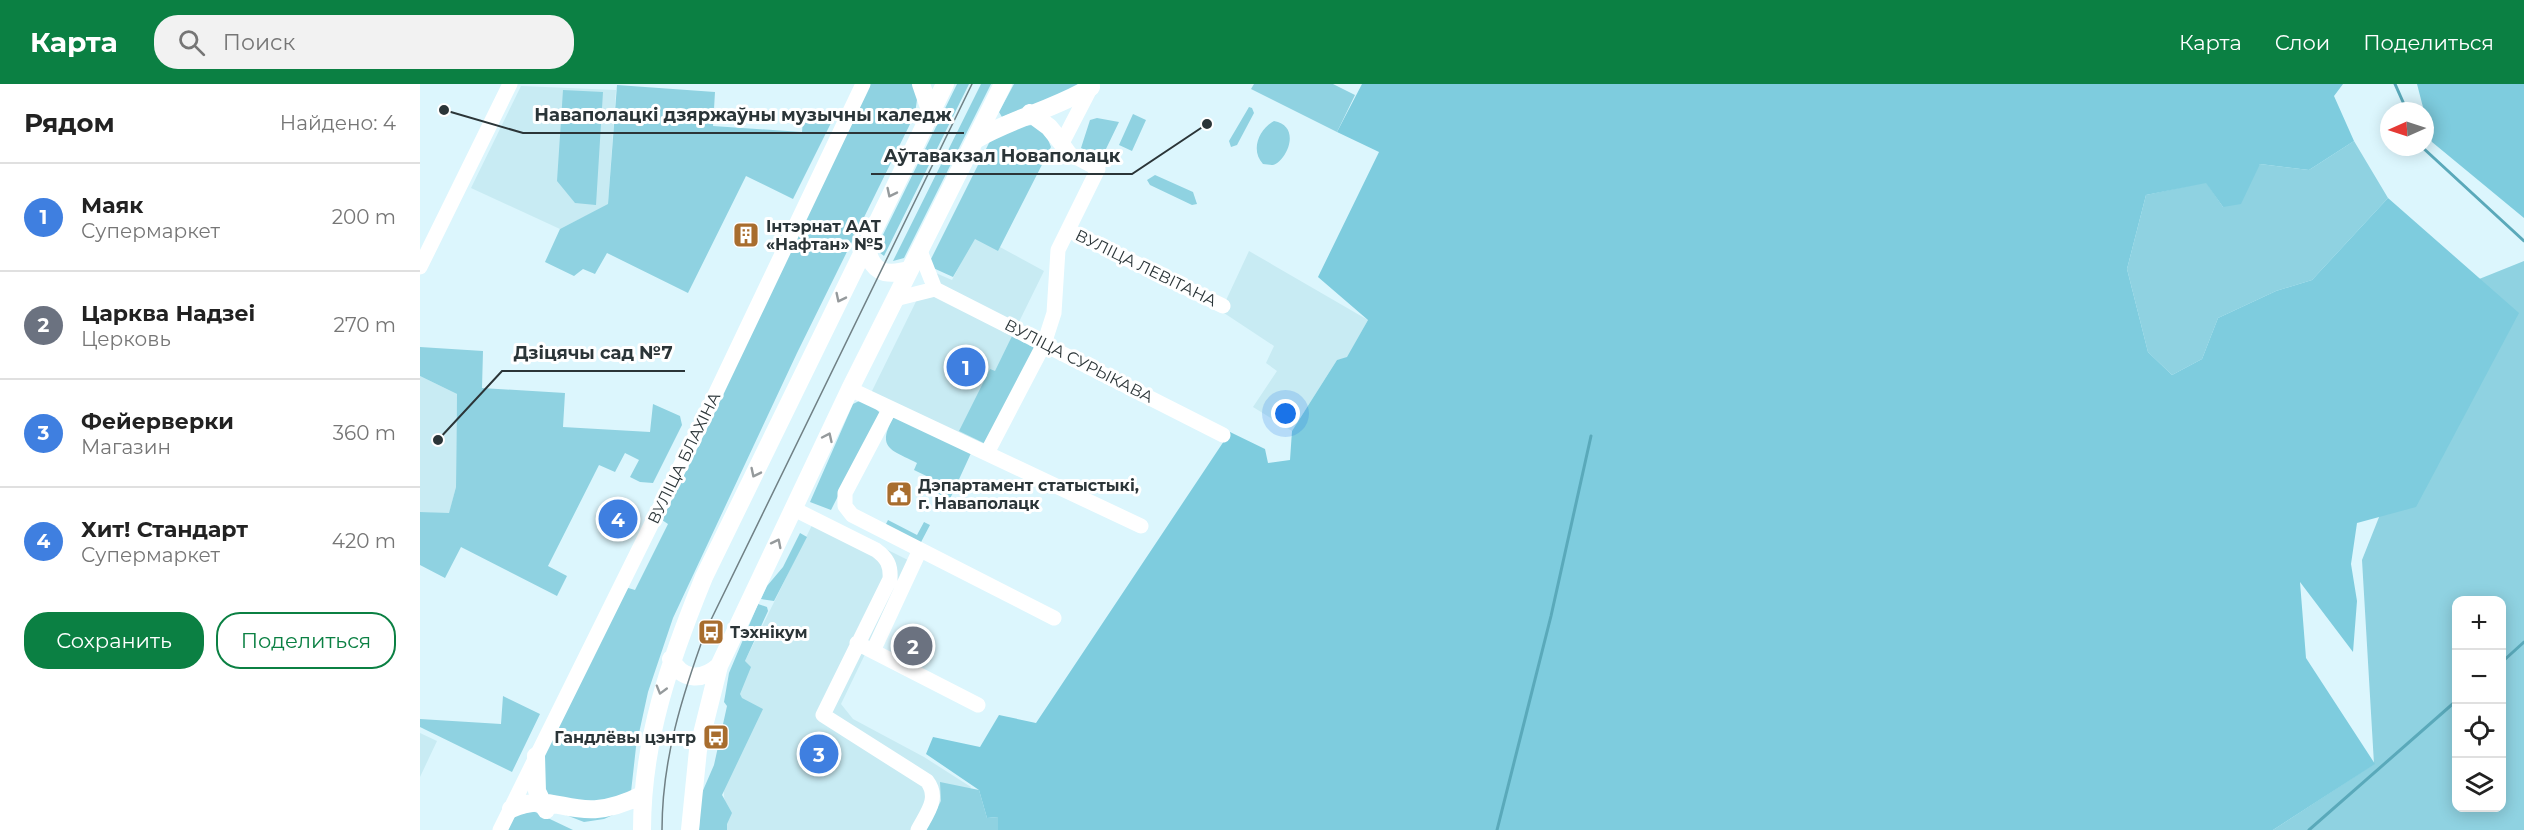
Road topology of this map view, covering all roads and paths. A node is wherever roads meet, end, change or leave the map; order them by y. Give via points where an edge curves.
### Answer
1 (510, 84) edge
2 (863, 84) edge
3 (921, 84) edge
4 (945, 84) edge
5 (1003, 84) edge
6 (1091, 85) edge
7 (930, 113) junction
8 (1030, 113) junction
9 (977, 139) junction
10 (1062, 143) junction
11 (1068, 230) junction
12 (866, 245) junction
13 (920, 250) junction
14 (420, 267) edge
15 (909, 270) junction
16 (935, 288) junction
17 (895, 299) junction
18 (1223, 306) dead end
19 (1044, 344) junction
20 (850, 389) junction
21 (890, 408) junction
22 (1223, 435) dead end
23 (987, 453) junction
24 (794, 509) junction
25 (1141, 526) dead end
26 (919, 552) junction
27 (1054, 618) dead end
28 (858, 643) junction
29 (873, 651) junction
30 (670, 659) junction
31 (719, 666) junction
32 (978, 705) dead end
33 (536, 756) junction
34 (642, 795) junction
35 (511, 809) junction
36 (546, 810) junction
37 (500, 830) edge
38 (642, 830) edge
39 (690, 830) edge
40 (918, 830) edge

1 - 14 street
2 - 33 street, ВУЛІЦА БЛАХІНА
3 - 7 main road
4 - 7 main road
5 - 9 main road
6 - 8 main road via 1076,96
6 - 10 street
7 -> 12 main road
8 - 9 main road
8 - 10 main road
9 - 13 main road
10 - 11 street via 1075,157 1098,170
11 - 18 street, ВУЛІЦА ЛЕВІТАНА
11 - 19 street via 1058,250 1054,313
12 - 15 main road via 869,261 879,270 896,274
12 -> 30 main road via 704,577
13 - 15 main road
13 - 16 street
15 - 17 main road
16 - 17 street
16 - 19 street, ВУЛІЦА СУРЫКАВА
17 - 20 main road
19 - 22 street, ВУЛІЦА СУРЫКАВА
19 - 23 street
20 - 21 street
24 -> 20 main road
21 - 23 street
21 - 26 street via 845,493 845,506 852,515
23 - 25 street
24 - 28 street via 886,558 890,579
31 -> 24 main road
26 - 27 street
26 - 29 street
28 - 29 street
28 - 40 street via 823,715 927,781 934,799
29 - 32 street
30 - 31 main road via 681,673 694,678 708,675
30 -> 34 main road via 653,718
31 - 39 main road via 698,750
33 - 35 street, ВУЛІЦА БЛАХІНА
33 - 36 main road via 537,791
34 - 36 main road via 627,810 598,826 577,825
34 - 38 main road
35 - 36 main road via 528,804
35 - 37 street, ВУЛІЦА БЛАХІНА

